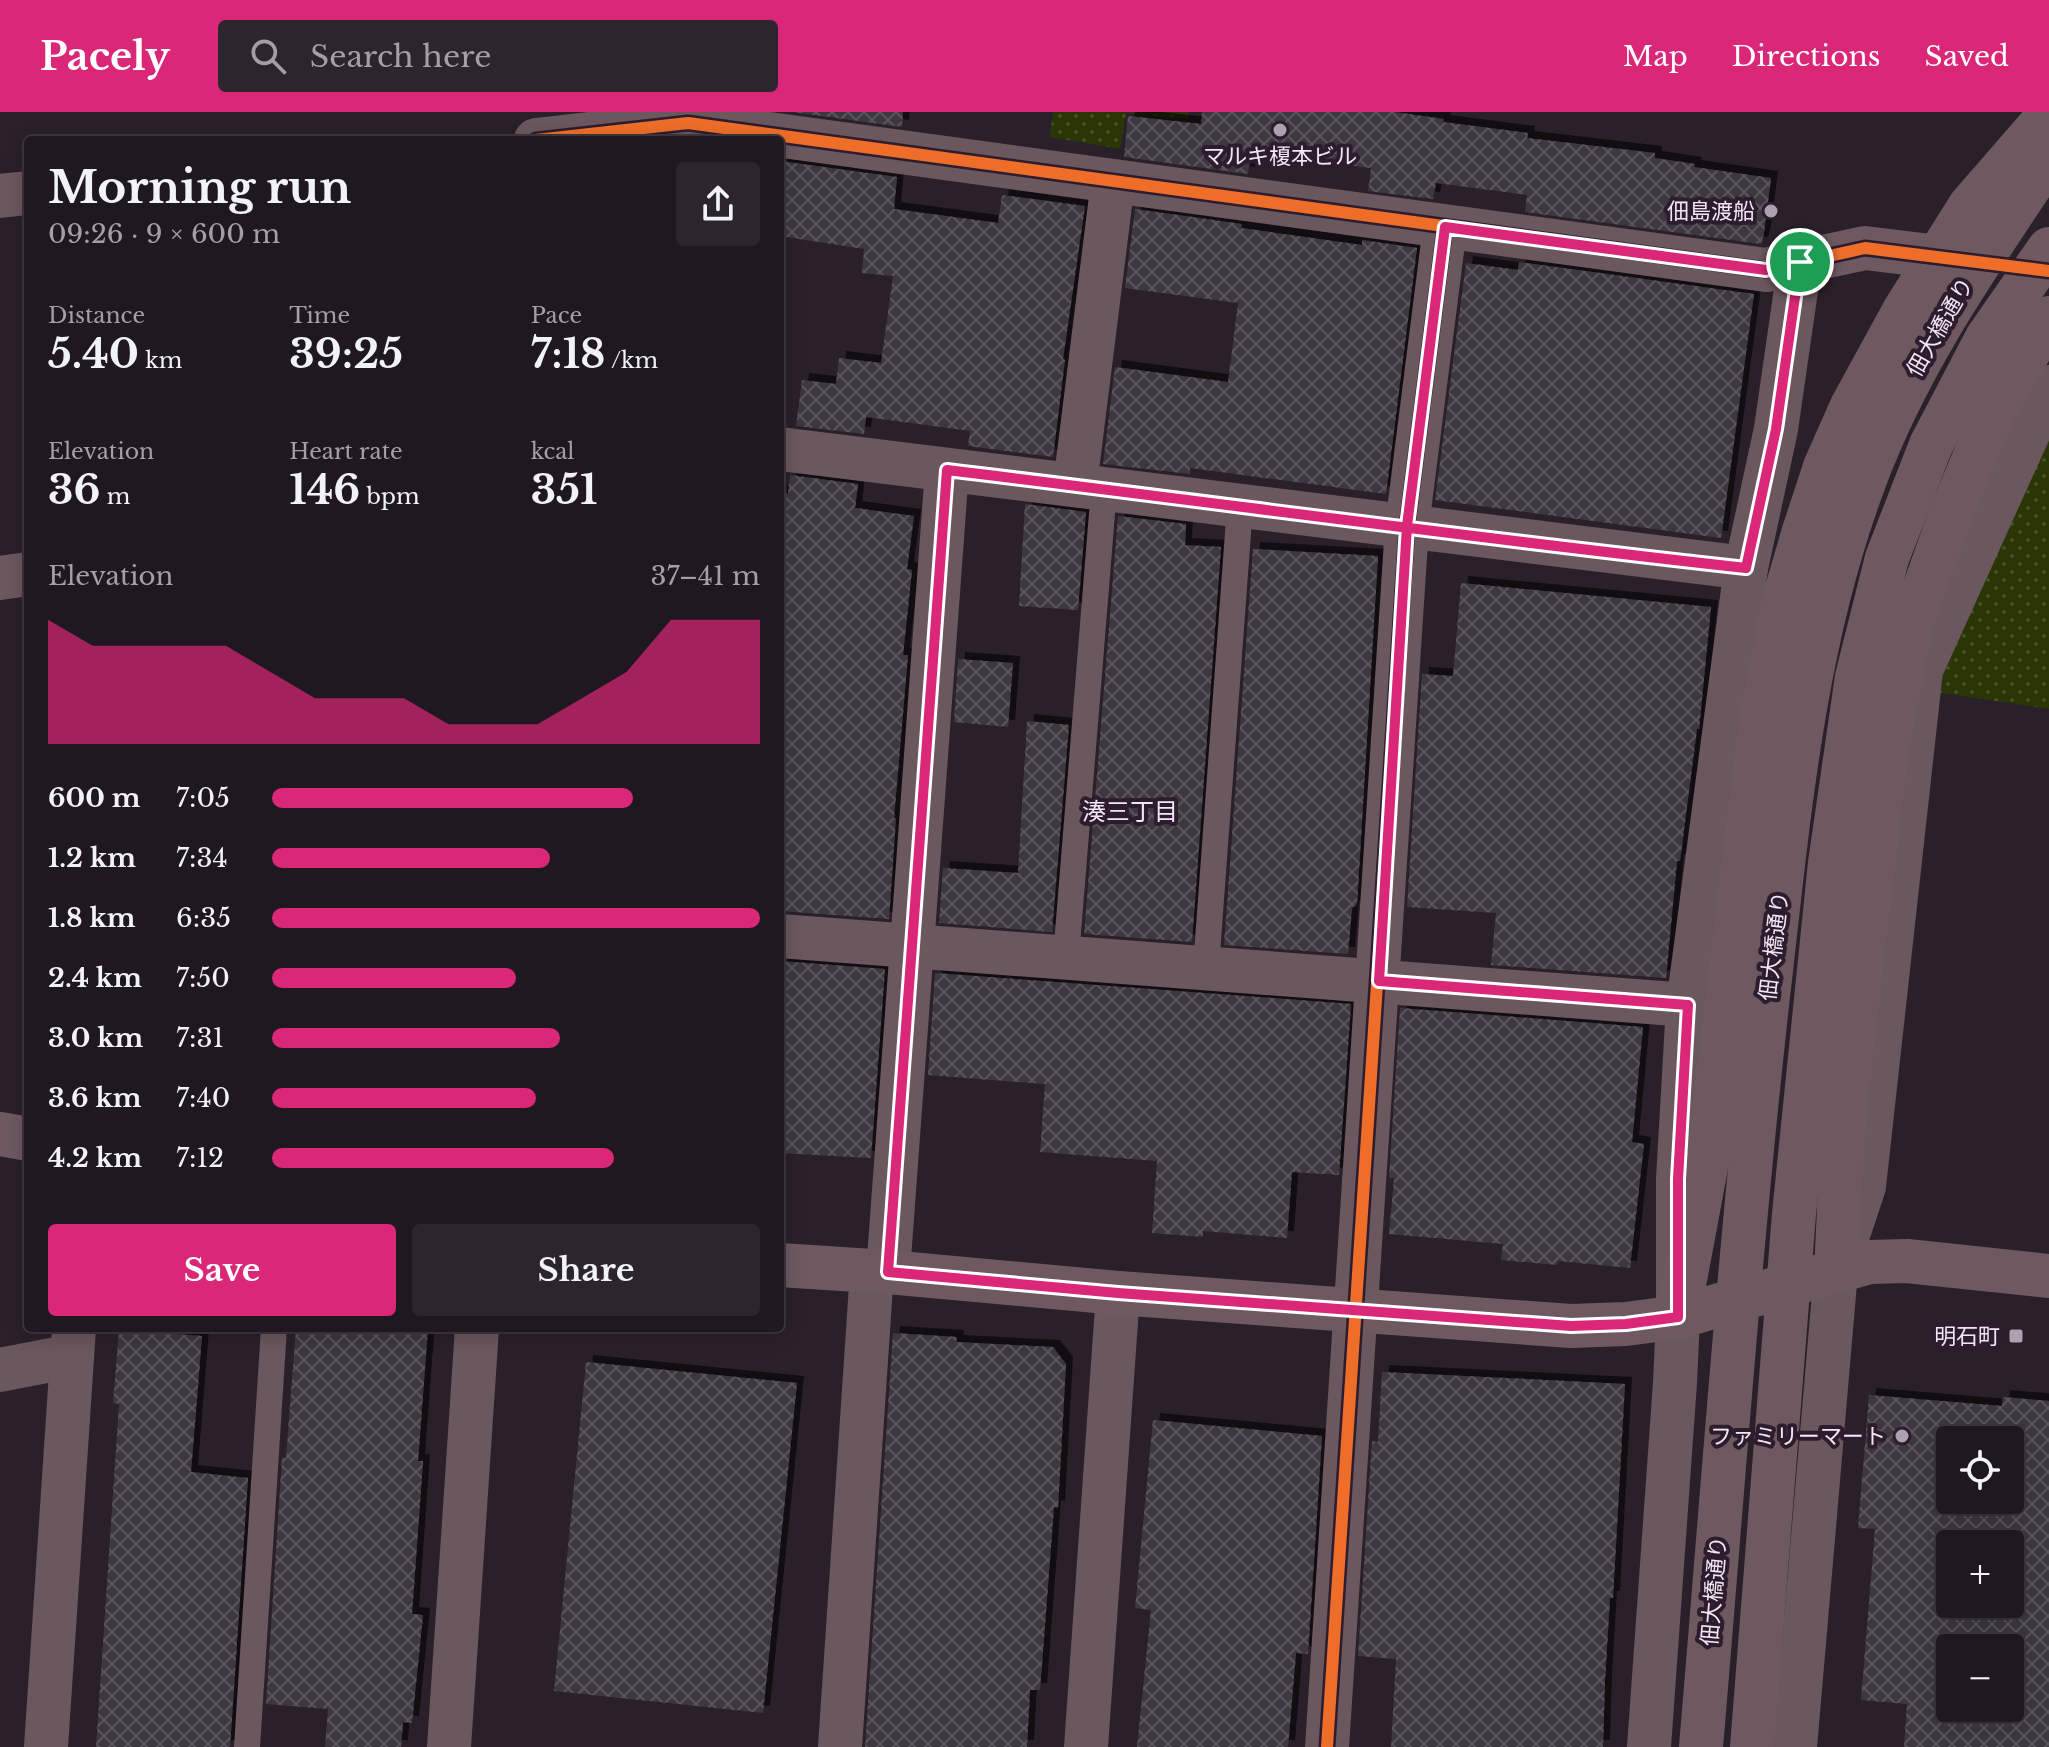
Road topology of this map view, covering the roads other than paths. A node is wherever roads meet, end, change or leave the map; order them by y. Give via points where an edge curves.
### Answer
1 (2049, 115) edge
2 (640, 134) edge
3 (605, 136) edge
4 (783, 136) edge
5 (784, 136) edge
6 (2049, 158) edge
7 (1113, 181) junction
8 (24, 193) edge
9 (0, 196) edge
10 (1445, 227) junction
11 (2049, 249) edge
12 (1800, 262) junction
13 (2049, 271) edge
14 (2049, 318) edge
15 (2049, 387) edge
16 (784, 450) edge
17 (947, 470) junction
18 (1089, 487) junction
19 (1240, 506) junction
20 (1407, 526) junction
21 (1746, 568) junction
22 (24, 575) edge
23 (0, 578) edge
24 (784, 936) edge
25 (912, 945) junction
26 (1066, 957) junction
27 (1206, 967) junction
28 (1379, 981) junction
29 (1688, 1005) junction
30 (0, 1134) edge
31 (24, 1138) edge
32 (784, 1265) edge
33 (880, 1271) junction
34 (1836, 1271) junction
35 (2049, 1276) edge
36 (1118, 1293) junction
37 (1356, 1311) junction
38 (1678, 1317) junction
39 (274, 1332) edge
40 (477, 1332) edge
41 (73, 1342) edge
42 (0, 1370) edge
43 (46, 1747) edge
44 (247, 1747) edge
45 (449, 1747) edge
46 (840, 1747) edge
47 (1086, 1747) edge
48 (1327, 1747) edge
49 (1649, 1747) edge
50 (1701, 1747) edge
51 (1752, 1747) edge
52 (1795, 1747) edge

1 - 38 main road via 1970,206 1876,359 1825,467 1785,596 1760,726 1709,1151
2 - 3 street
2 - 4 street via 688,123
5 - 7 street
6 - 50 main road, 佃大橋通り via 1938,326 1888,423 1825,603 1796,763 1764,1032
7 - 10 street
7 - 18 street
8 - 9 street
10 - 12 street via 1766,270
10 - 20 street
11 - 51 main road, 佃大橋通り via 1987,338 1931,445 1887,558 1857,677 1830,863 1798,1170
12 - 13 main road via 1865,248
12 - 21 street via 1776,429
14 - 34 main road via 1995,408 1911,626 1888,743 1858,992
15 - 34 street via 1921,670 1864,1186
16 - 17 street
17 - 18 street
17 - 25 street
18 - 19 street
18 - 26 lane
19 - 20 street
19 - 27 lane
20 - 21 street
20 - 28 street
21 - 29 street
22 - 23 street
24 - 25 street
25 - 26 street
25 - 33 street
26 - 27 street
27 - 28 street
28 - 29 street
28 - 37 street
29 - 38 street via 1678,1179
30 - 31 main road
32 - 33 main road
33 - 36 main road
33 - 46 street
34 - 35 main road via 1869,1262 1907,1261
34 - 38 main road
34 - 52 street
36 - 37 main road
36 - 47 street
37 - 38 main road via 1571,1326
37 - 48 street
38 - 49 street
39 - 44 lane
40 - 45 street
41 - 42 street
41 - 43 street

